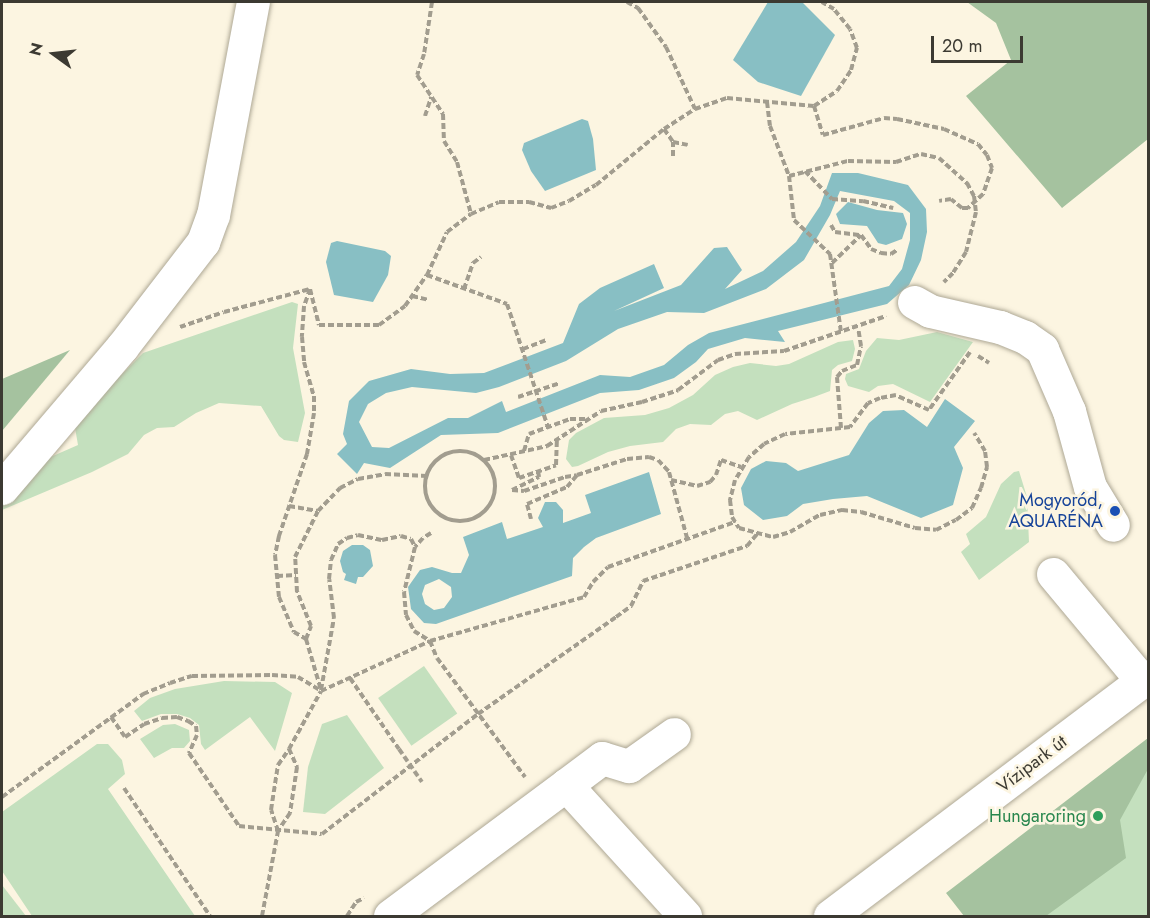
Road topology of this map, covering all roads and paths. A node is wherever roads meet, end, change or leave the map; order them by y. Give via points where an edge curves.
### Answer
1 (253, 2) edge
2 (432, 2) edge
3 (627, 2) edge
4 (822, 2) edge
5 (431, 97) junction
6 (767, 102) junction
7 (814, 106) junction
8 (694, 109) junction
9 (425, 116) dead end
10 (664, 129) junction
11 (673, 142) junction
12 (688, 145) dead end
13 (673, 156) dead end
14 (805, 171) junction
15 (789, 176) junction
16 (939, 201) dead end
17 (975, 202) junction
18 (893, 208) dead end
19 (471, 213) junction
20 (831, 225) dead end
21 (861, 235) junction
22 (897, 250) dead end
23 (481, 257) dead end
24 (832, 264) junction
25 (427, 275) junction
26 (464, 289) junction
27 (310, 290) junction
28 (412, 296) junction
29 (429, 300) dead end
30 (914, 302) junction
31 (858, 328) junction
32 (173, 329) dead end
33 (841, 332) junction
34 (547, 340) dead end
35 (523, 349) junction
36 (970, 351) dead end
37 (560, 383) dead end
38 (536, 392) junction
39 (518, 398) dead end
40 (590, 419) junction
41 (548, 428) junction
42 (841, 428) junction
43 (974, 433) dead end
44 (556, 440) junction
45 (523, 452) junction
46 (511, 455) junction
47 (484, 460) junction
48 (741, 467) junction
49 (538, 471) junction
50 (577, 475) junction
51 (427, 476) junction
52 (671, 479) junction
53 (2, 489) edge
54 (290, 506) junction
55 (318, 512) junction
56 (531, 519) dead end
57 (735, 522) junction
58 (1113, 525) dead end
59 (431, 533) dead end
60 (757, 534) junction
61 (687, 538) junction
62 (416, 547) junction
63 (1053, 574) dead end
64 (296, 575) junction
65 (277, 576) junction
66 (306, 639) junction
67 (430, 641) junction
68 (350, 678) junction
69 (1145, 679) edge
70 (321, 691) junction
71 (478, 714) junction
72 (111, 717) junction
73 (674, 734) dead end
74 (289, 749) junction
75 (422, 782) dead end
76 (124, 788) dead end
77 (554, 794) junction
78 (2, 797) edge
79 (278, 831) junction
80 (210, 916) edge
81 (262, 916) edge
82 (390, 916) edge
83 (685, 916) edge
84 (830, 916) edge

1 - 53 street via 213,215 203,242 122,347
2 - 5 path via 417,75
3 - 8 path via 638,8 666,46
4 - 7 path via 834,9 850,29 856,48 851,70 837,91
5 - 9 path
5 - 19 path via 443,114 444,141 457,162
6 - 7 path
6 - 8 path via 727,98
6 - 15 path via 770,126
7 - 17 path via 823,135 897,118 944,129 978,144 992,168 984,194
8 - 10 path
10 - 11 path
10 - 19 path via 596,185 569,201 551,208 529,202 499,202
11 - 12 path
11 - 13 path
14 - 15 path
14 - 17 path via 848,161 896,162 931,155 967,183
14 - 18 path via 832,199
15 - 24 path via 794,220 827,249
16 - 17 path via 951,199 962,208
17 - 30 path via 966,252 938,288
19 - 25 path via 447,232
20 - 21 path via 835,232
21 - 22 path via 870,249 891,254
21 - 24 path
23 - 26 path via 472,263
24 - 33 path
25 - 26 path
25 - 28 path
26 - 35 path via 507,304
27 - 28 path via 319,325 379,325
27 - 32 path
27 - 54 path via 304,306 302,336 315,413
28 - 29 path
30 - 31 path
30 - 58 street via 930,311 1000,327 1042,349 1069,411 1090,487
31 - 33 path
31 - 42 path via 861,346 857,365 842,370 837,377
33 - 40 path via 784,351 735,354 718,360 678,390 602,411
34 - 35 path
35 - 38 path
36 - 42 path via 929,410 896,395 880,398 868,403 850,427
37 - 38 path
38 - 39 path
38 - 41 path
40 - 41 path via 570,419
40 - 44 path
41 - 45 path via 529,434
42 - 48 path via 785,434 764,444
43 - 60 path via 985,451 987,467 981,488 972,507 936,530 842,510 820,515 773,537
44 - 45 path
44 - 49 path via 556,465
45 - 46 path
46 - 47 path
46 - 49 path via 519,478
47 - 51 path via 463,451 452,452 432,465
47 - 51 path via 495,479 492,501 477,516 466,520 445,517 435,510 425,488
48 - 52 path via 722,460 710,482 698,486
48 - 57 path via 730,500
49 - 50 path via 539,477 512,490 524,491
50 - 52 path via 627,459 649,457 658,460
50 - 56 path via 567,487 527,504
51 - 55 path via 385,474 358,478 340,488
52 - 61 path
54 - 55 path
54 - 65 path via 275,555
55 - 64 path via 295,557
57 - 60 path via 739,528
57 - 61 path
59 - 62 path
60 - 71 path via 747,546 643,581 631,606
61 - 67 path via 608,567 584,597
62 - 67 path via 404,592 406,615 414,631
62 - 70 path via 411,539 401,536 382,540 358,536 338,544 331,560 334,618
63 - 69 street
64 - 65 path
64 - 66 path via 297,592 311,626
65 - 66 path via 279,597 294,632
66 - 70 path
67 - 68 path
67 - 71 path via 437,658
68 - 70 path
68 - 75 path, bridge
69 - 84 street, Vízipark út
70 - 72 path via 298,677 192,676 143,694
70 - 74 path
71 - 77 path
71 - 79 path via 322,834
72 - 78 path
72 - 79 path via 125,737 162,718 177,717 196,726 198,735 189,753 239,825
73 - 77 street via 629,766 602,758
74 - 79 path via 278,765 270,810
74 - 79 path via 297,768 290,813
76 - 80 path
77 - 82 street
77 - 83 street
79 - 81 path

